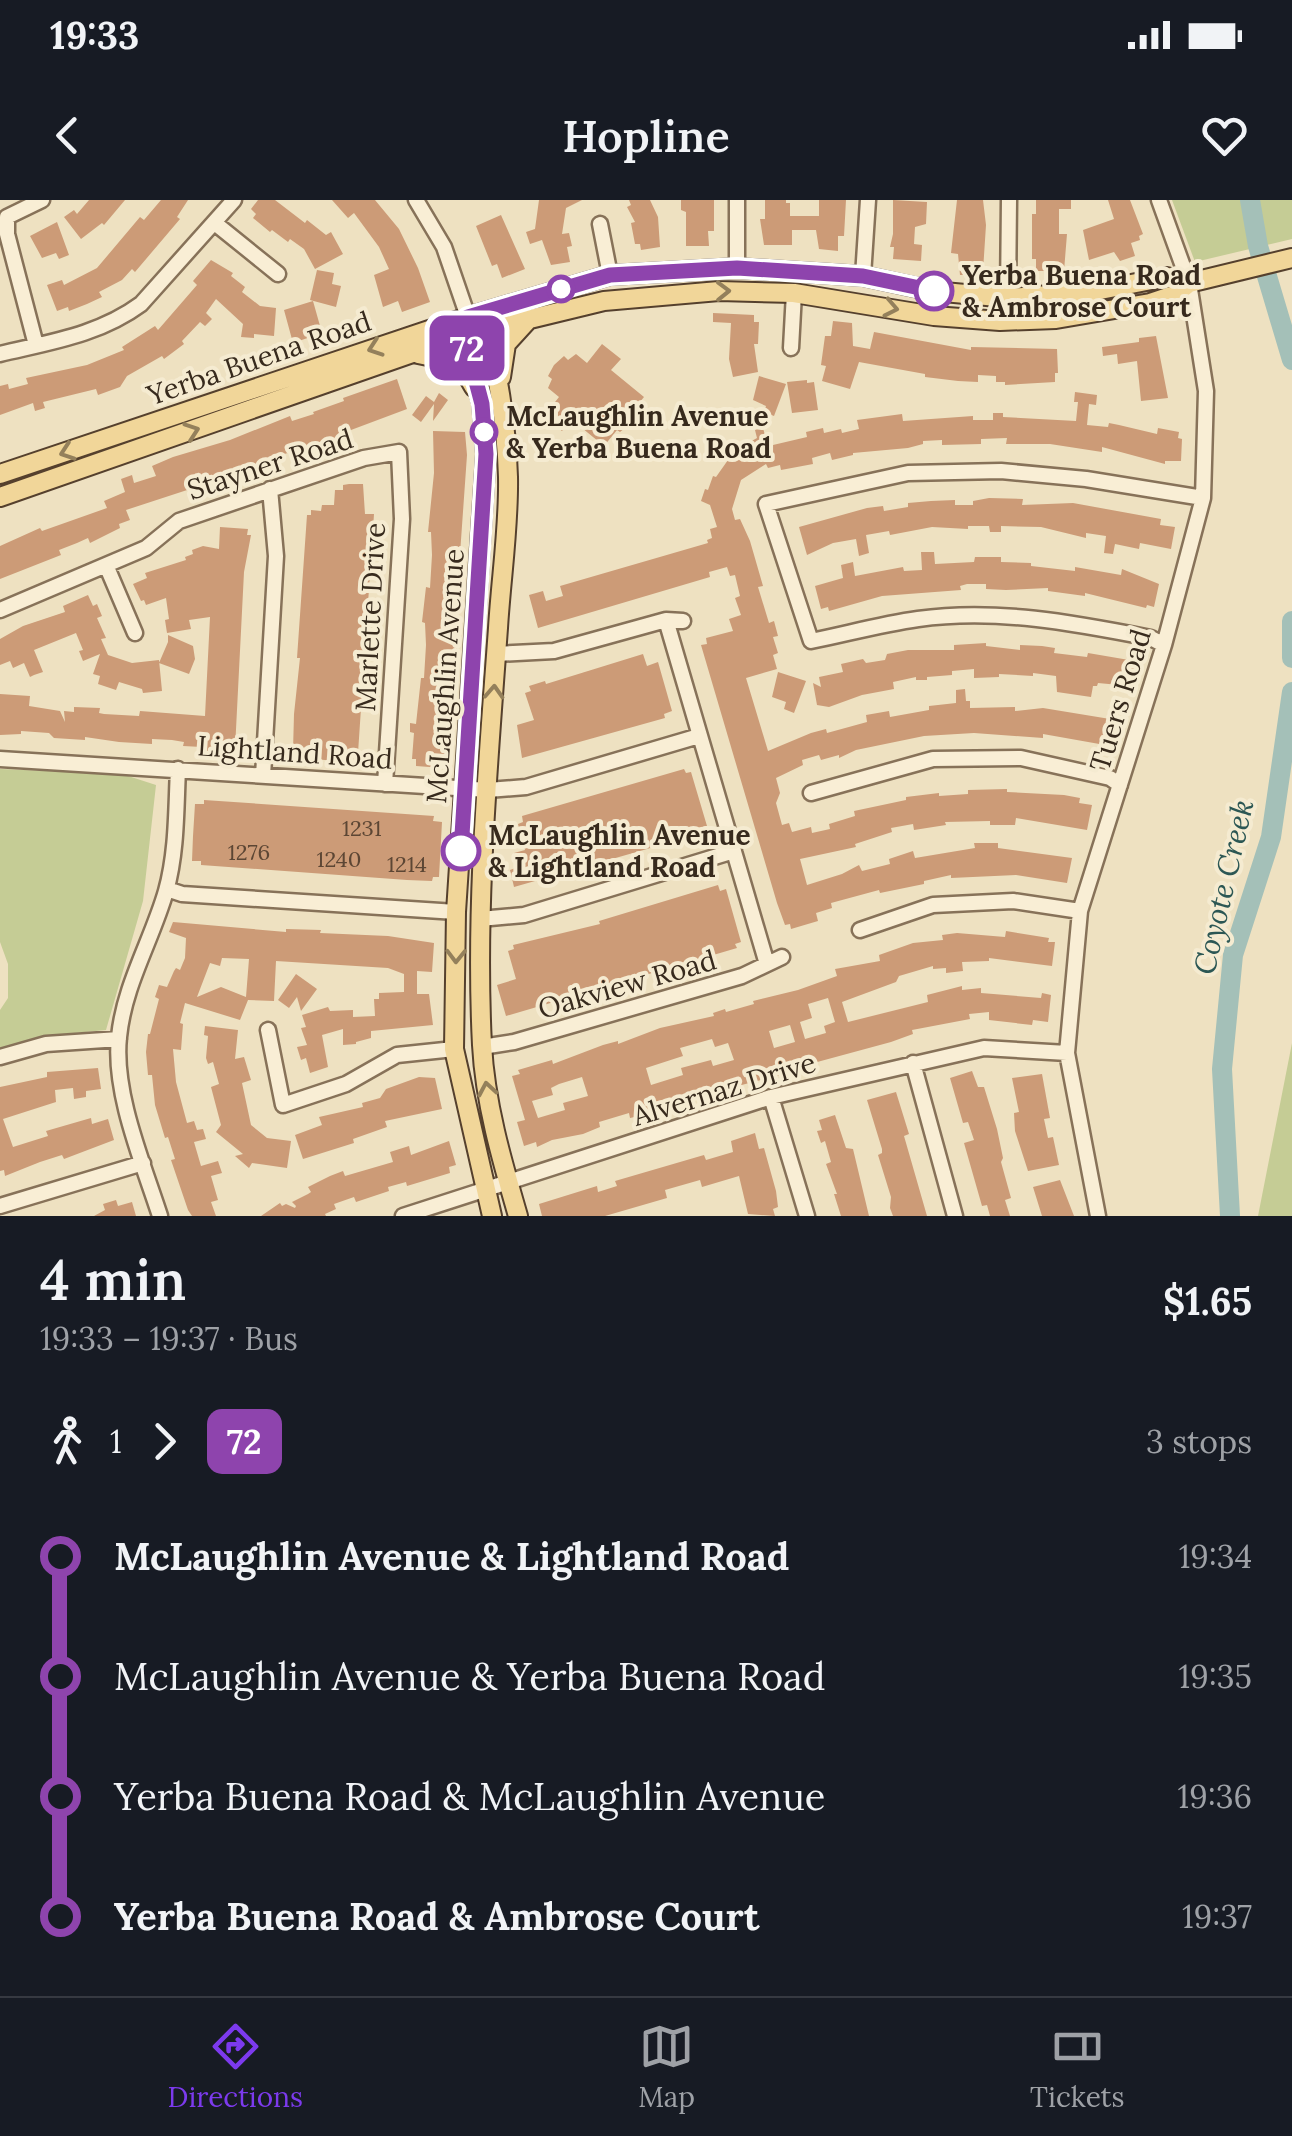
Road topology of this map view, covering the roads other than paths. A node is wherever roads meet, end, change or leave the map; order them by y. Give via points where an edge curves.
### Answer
1 (42, 200) edge
2 (234, 200) edge
3 (416, 200) edge
4 (738, 200) edge
5 (868, 200) edge
6 (1010, 200) edge
7 (1159, 200) edge
8 (216, 224) junction
9 (600, 224) dead end
10 (1292, 258) edge
11 (737, 268) junction
12 (278, 274) dead end
13 (610, 275) junction
14 (863, 276) junction
15 (1189, 283) junction
16 (794, 293) junction
17 (1008, 298) junction
18 (528, 320) junction
19 (466, 326) junction
20 (484, 331) junction
21 (36, 345) junction
22 (791, 348) dead end
23 (0, 354) edge
24 (418, 354) junction
25 (491, 400) junction
26 (399, 452) joint
27 (0, 474) edge
28 (270, 490) junction
29 (0, 497) edge
30 (1203, 498) junction
31 (106, 564) junction
32 (0, 610) edge
33 (666, 620) junction
34 (683, 620) dead end
35 (135, 632) dead end
36 (1164, 645) junction
37 (496, 654) junction
38 (699, 736) junction
39 (0, 758) edge
40 (178, 769) junction
41 (263, 776) junction
42 (385, 784) junction
43 (1120, 785) junction
44 (466, 789) junction
45 (488, 790) junction
46 (811, 793) dead end
47 (734, 851) junction
48 (166, 889) junction
49 (1080, 911) junction
50 (456, 912) junction
51 (480, 919) junction
52 (860, 930) dead end
53 (782, 957) dead end
54 (767, 964) junction
55 (268, 1030) dead end
56 (119, 1038) junction
57 (482, 1047) junction
58 (454, 1048) junction
59 (1067, 1054) junction
60 (0, 1058) edge
61 (912, 1063) junction
62 (771, 1097) junction
63 (143, 1163) junction
64 (508, 1184) junction
65 (484, 1191) junction
66 (0, 1206) edge
67 (160, 1216) edge
68 (403, 1216) edge
69 (492, 1216) edge
70 (518, 1216) edge
71 (807, 1216) edge
72 (956, 1216) edge
73 (1098, 1216) edge

1 - 21 street via 7,217
2 - 8 street
3 - 19 street, McLaughlin Avenue via 444,247
4 - 11 street
5 - 14 street
6 - 17 street
7 - 15 street, Tuers Road
8 - 12 street
8 - 21 street via 124,316 94,332
9 - 13 street
10 - 15 main road, Yerba Buena Road
11 - 13 main road, Yerba Buena Road
11 - 14 main road, Yerba Buena Road
13 - 19 main road, Yerba Buena Road
14 - 17 main road, Yerba Buena Road
16 -> 15 main road, Yerba Buena Road via 934,316 1056,320 1174,296
15 - 17 main road, Yerba Buena Road via 1167,277
15 - 30 street, Tuers Road via 1206,391
18 -> 16 main road, Yerba Buena Road via 651,296
16 - 22 street
18 - 20 main road, Yerba Buena Road
18 - 25 main road via 506,344
19 - 20 main road, McLaughlin Avenue
19 - 24 main road, Yerba Buena Road
19 - 25 main road, McLaughlin Avenue
19 -> 27 main road, Yerba Buena Road
20 - 25 main road, McLaughlin Avenue
21 - 23 street
24 - 25 main road via 454,363
29 -> 24 main road, Yerba Buena Road
25 - 37 main road, McLaughlin Avenue via 508,483
25 - 44 main road, McLaughlin Avenue
26 - 28 street, Stayner Road
26 - 42 street, Marlette Drive via 402,519
28 - 31 street, Stayner Road via 179,520 146,548
28 - 41 street via 276,556
30 - 36 street, Tuers Road
30 - 36 street via 1086,479 908,473 766,504 810,641 974,615 1051,619
31 - 32 street, Stayner Road
31 - 35 street
33 - 34 street
33 - 37 street via 554,651
33 - 38 street
36 - 43 street, Tuers Road
45 -> 37 main road, McLaughlin Avenue
38 - 45 street, Lightland Road via 526,787
38 - 47 street
39 - 40 street, Lightland Road
40 - 41 street, Lightland Road
40 - 48 street
41 - 42 street, Lightland Road
42 - 44 street, Lightland Road
43 - 46 street via 1022,758 933,758
43 - 49 street, Tuers Road
44 - 45 street, Lightland Road
44 - 50 main road, McLaughlin Avenue
45 - 51 main road, McLaughlin Avenue
47 - 51 street via 524,914
47 - 54 street
48 - 50 street
48 - 56 street
49 - 52 street via 1013,901 933,905
49 - 59 street, Tuers Road
50 -> 58 main road, McLaughlin Avenue
51 - 57 main road, McLaughlin Avenue
53 - 54 street, Oakview Road
54 - 57 street, Oakview Road
55 - 58 street via 282,1105 346,1084 397,1055
56 - 60 street via 46,1044
56 - 63 street via 120,1083
64 -> 57 main road, McLaughlin Avenue
58 - 65 main road, McLaughlin Avenue
59 - 61 street, Alvernaz Drive via 984,1048
59 - 73 street, Tuers Road
61 - 62 street, Alvernaz Drive
61 - 72 street
62 - 64 street, Alvernaz Drive
62 - 71 street
63 - 66 street
63 - 67 street
64 - 65 street, Alvernaz Drive
64 - 70 main road, McLaughlin Avenue
65 - 68 street, Alvernaz Drive
65 - 69 main road, McLaughlin Avenue

